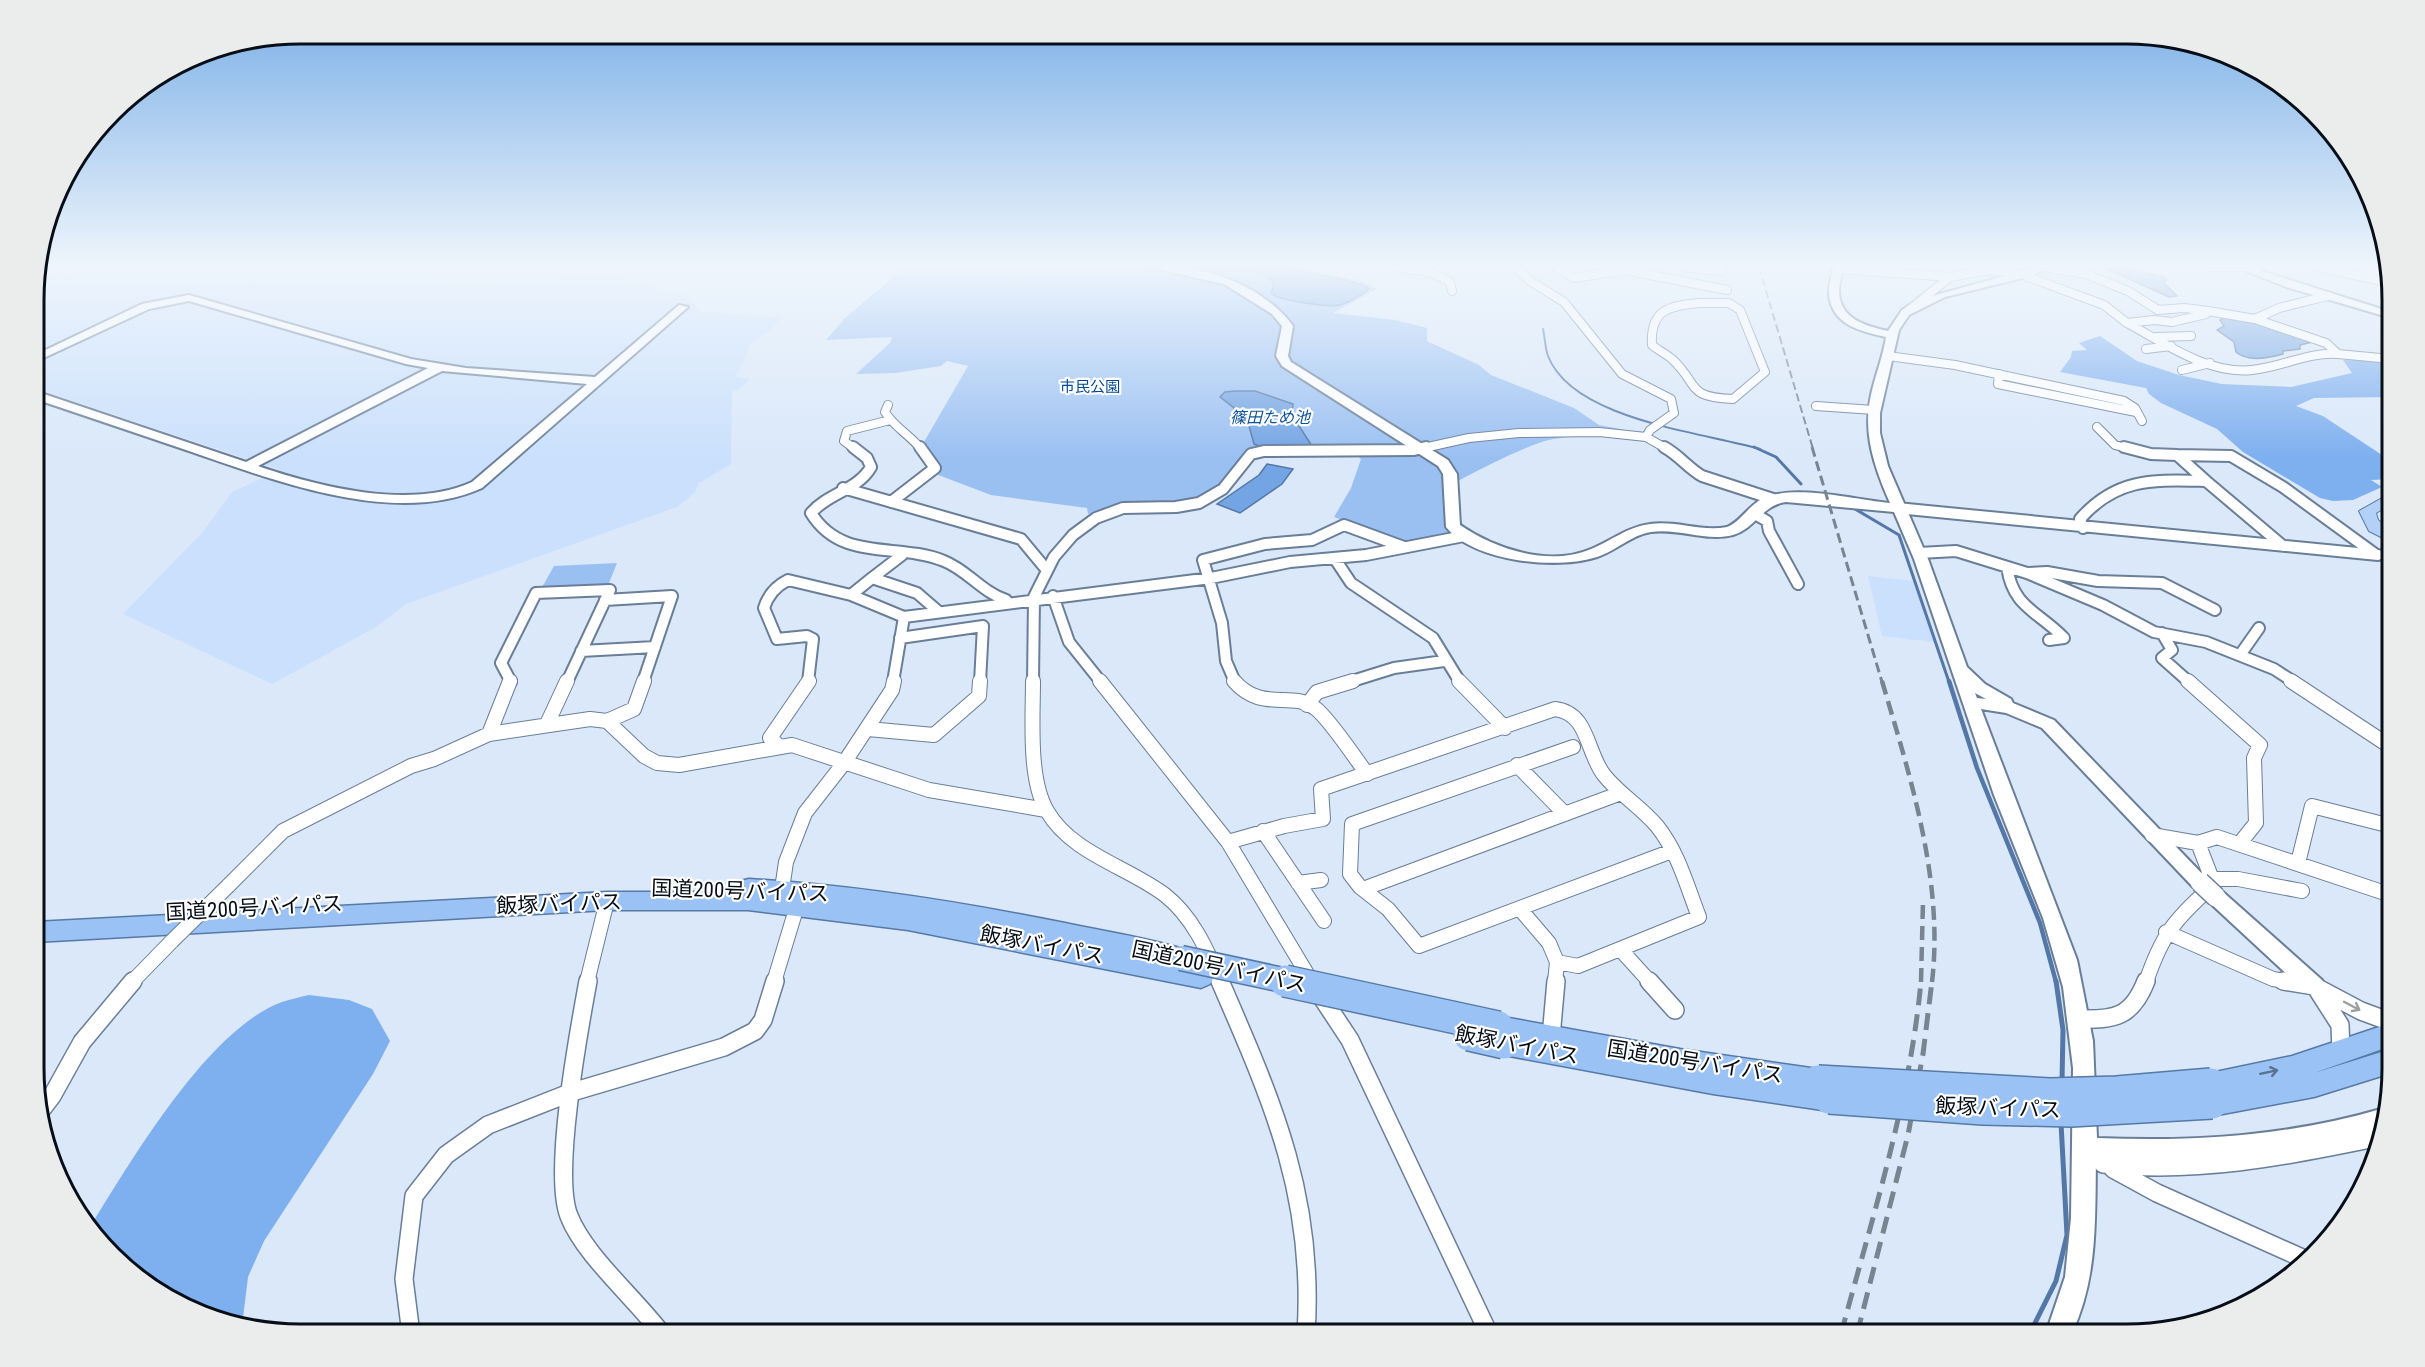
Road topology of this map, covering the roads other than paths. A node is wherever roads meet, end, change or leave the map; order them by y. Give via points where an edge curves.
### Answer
1 (94, 331) edge
2 (301, 331) edge
3 (655, 331) edge
4 (1287, 331) edge
5 (1587, 331) edge
6 (1652, 331) edge
7 (1748, 331) edge
8 (1876, 331) edge
9 (1894, 331) edge
10 (2143, 331) edge
11 (2288, 331) edge
12 (1893, 335) junction
13 (2191, 336) dead end
14 (2155, 337) junction
15 (2173, 346) junction
16 (2146, 349) dead end
17 (2338, 354) junction
18 (44, 355) edge
19 (1888, 356) junction
20 (2382, 358) edge
21 (2210, 363) junction
22 (438, 368) junction
23 (2182, 370) dead end
24 (596, 381) junction
25 (44, 398) edge
26 (888, 405) dead end
27 (1816, 406) dead end
28 (1874, 410) junction
29 (890, 420) junction
30 (2142, 421) dead end
31 (2097, 427) dead end
32 (1646, 436) junction
33 (1420, 448) junction
34 (2177, 455) junction
35 (247, 467) junction
36 (2206, 480) junction
37 (843, 488) junction
38 (1773, 499) junction
39 (891, 502) junction
40 (2382, 504) edge
41 (1897, 508) junction
42 (1753, 513) junction
43 (2083, 528) junction
44 (2382, 531) edge
45 (1464, 536) junction
46 (2284, 546) junction
47 (1405, 547) junction
48 (1919, 553) junction
49 (902, 555) junction
50 (1335, 559) junction
51 (2007, 567) junction
52 (1046, 569) junction
53 (2027, 573) junction
54 (872, 578) junction
55 (1211, 578) junction
56 (1798, 584) dead end
57 (851, 595) junction
58 (1053, 596) junction
59 (605, 600) junction
60 (1027, 600) junction
61 (2215, 610) dead end
62 (939, 612) junction
63 (904, 616) junction
64 (2259, 628) dead end
65 (2162, 633) junction
66 (900, 638) junction
67 (2049, 640) dead end
68 (655, 647) junction
69 (581, 651) junction
70 (2240, 655) junction
71 (1444, 661) junction
72 (1959, 669) junction
73 (1970, 702) junction
74 (1307, 705) junction
75 (2025, 712) junction
76 (607, 721) junction
77 (547, 724) junction
78 (1505, 728) junction
79 (868, 729) junction
80 (1979, 730) junction
81 (489, 734) junction
82 (2382, 741) edge
83 (780, 747) junction
84 (1573, 748) dead end
85 (844, 763) junction
86 (1517, 765) junction
87 (1367, 774) junction
88 (1621, 793) junction
89 (1046, 810) junction
90 (1565, 814) junction
91 (2382, 824) edge
92 (1263, 831) junction
93 (2152, 835) junction
94 (1228, 842) junction
95 (2198, 843) junction
96 (2240, 843) junction
97 (1672, 851) junction
98 (2298, 863) junction
99 (1321, 880) dead end
100 (1298, 884) junction
101 (2210, 886) junction
102 (1363, 889) junction
103 (2302, 891) dead end
104 (2382, 892) edge
105 (789, 898) junction
106 (607, 901) junction
107 (1520, 909) junction
108 (44, 919) edge
109 (1324, 921) dead end
110 (44, 932) edge
111 (2166, 932) junction
112 (1620, 949) junction
113 (1557, 962) junction
114 (2314, 986) junction
115 (1675, 1010) dead end
116 (2079, 1019) junction
117 (2382, 1019) edge
118 (1501, 1035) junction
119 (1551, 1037) junction
120 (2382, 1038) edge
121 (2341, 1053) junction
122 (2382, 1064) edge
123 (1823, 1090) junction
124 (572, 1092) junction
125 (2212, 1094) junction
126 (46, 1105) edge
127 (2376, 1121) edge
128 (2372, 1139) edge
129 (2091, 1156) junction
130 (2298, 1256) edge
131 (410, 1324) edge
132 (654, 1324) edge
133 (1307, 1324) edge
134 (1484, 1324) edge
135 (2063, 1324) edge

1 - 18 street
2 - 22 street
3 - 24 street
4 - 33 street via 1282,356 1290,369
5 - 32 street via 1622,374 1671,399 1675,405 1674,412
6 - 7 street via 1652,345 1673,360 1695,391 1719,400 1733,399 1765,372
8 - 12 street
9 - 12 street
10 - 14 street
11 - 17 street via 2326,343
12 - 19 street
13 - 14 street
14 - 15 street
15 - 16 street
15 - 21 street
17 - 20 street
17 - 21 street via 2311,353 2250,371
19 - 28 street via 1875,393
19 - 30 street via 1999,374 1998,384 2137,412
21 - 23 street
22 - 24 street
22 - 35 street
24 - 35 street via 465,492 413,496 349,494 304,486
25 - 35 street
26 - 29 street via 885,412
27 - 28 street
28 - 41 street via 1876,441
29 - 37 street via 847,431 844,441 867,458 871,467 864,479
29 - 39 street via 912,437 935,468
31 - 34 street via 2115,444 2151,454
32 - 33 street via 1530,433 1469,438
32 - 38 street via 1680,456 1702,476
33 - 45 street via 1443,463 1450,474 1453,527
33 - 52 street via 1256,452 1233,481 1200,503 1166,509 1125,507 1098,514
34 - 36 street
34 - 46 street via 2231,456 2283,487 2378,555
36 - 43 street via 2128,483 2087,510 2080,519
36 - 46 street
37 - 39 street
37 - 49 street via 815,507 812,513 816,525 826,535
38 - 41 street via 1802,498
38 - 42 street via 1760,504
39 - 52 street via 1021,539
40 - 44 main road via 2367,511 2373,525
41 - 43 street
41 - 48 street
42 - 45 street via 1732,530 1650,527 1595,553 1555,561 1520,556
42 - 56 street via 1767,521
43 - 46 street
45 - 47 street
47 - 50 street
47 - 55 street via 1344,525 1312,540 1265,544 1205,558
48 - 51 street via 1956,551
48 - 72 street
49 - 54 street
49 - 60 street via 942,560 993,596
50 - 55 street via 1290,562
50 - 71 street via 1350,583 1433,638
51 - 53 street
51 - 67 street via 2012,587 2027,610 2064,638
52 - 60 street
53 - 61 street via 2162,583
53 - 65 street
54 - 57 street
54 - 62 street via 919,592
55 - 58 street
55 - 74 street via 1226,661 1235,682 1252,697
57 - 63 street
57 - 83 street via 785,580 764,603 777,639 813,639 810,679 770,738
58 - 60 street
58 - 94 street via 1069,642
59 - 68 street via 672,597
59 - 69 street
59 - 81 street via 610,590 536,593 501,663 511,683
60 - 62 street
60 - 89 street via 1034,757
62 - 63 street
63 - 66 street
64 - 70 street
65 - 70 street via 2206,642
65 - 96 street via 2172,651 2162,658 2260,745 2254,758 2256,823
66 - 79 street via 892,690
66 - 79 street via 983,626 979,696 933,735
68 - 69 street
68 - 76 street via 634,709
69 - 77 street
70 - 82 street via 2304,687
71 - 74 street via 1394,668 1317,692
71 - 78 street
72 - 73 street
72 - 75 street via 1979,688
73 - 75 street
73 - 80 street
74 - 87 street via 1315,708
75 - 80 street via 1995,713
75 - 93 street via 2059,733
76 - 77 street
76 - 83 street via 644,756 657,763 679,765
77 - 81 street
78 - 87 street
78 - 88 street via 1555,709 1572,711 1578,716 1602,773
79 - 85 street
80 - 116 street via 2054,922
81 - 126 street, bridge via 411,766 283,831 131,983 82,1042
83 - 85 street via 802,747
84 - 86 street
85 - 89 street via 929,790
85 - 105 street via 805,813 786,862
86 - 90 street
86 - 102 street via 1352,824 1350,874
87 - 92 street via 1321,789 1323,819
88 - 90 street
88 - 97 street via 1656,826
89 - 133 street via 1074,838 1165,894 1183,912 1208,953 1276,1116 1296,1180 1310,1265
90 - 102 street
91 - 98 street via 2312,806
92 - 94 street
92 - 100 street
93 - 95 street
93 - 101 street
94 - 134 street via 1284,939 1350,1040
95 - 96 street via 2217,837
95 - 101 street
96 - 98 street
97 - 107 street
97 - 112 street via 1699,917
98 - 104 street
99 - 100 street
100 - 109 street
101 - 103 street via 2238,879
101 - 111 street
101 - 114 street
102 - 107 street via 1388,909 1419,946
105 - 106 highway, 飯塚バイパス
105 - 108 highway, 国道200号バイパス via 612,888
105 - 118 highway, 飯塚バイパス, bridge
105 - 118 highway, 国道200号バイパス, bridge via 864,897 943,909 1181,958
105 - 124 street via 763,1020 755,1031 724,1047
106 - 110 highway, 飯塚バイパス
106 - 124 street via 592,958
107 - 113 street via 1549,943
111 - 114 street via 2273,979
111 - 116 street via 2133,1008 2104,1022
112 - 113 street via 1578,966
112 - 115 street
113 - 119 street
114 -> 117 street
114 - 121 street via 2339,1020 2343,1034
116 - 129 street
118 - 119 highway, 国道200号バイパス
118 - 123 highway, 飯塚バイパス via 1713,1082
119 - 123 highway, 国道200号バイパス
120 - 121 highway
125 -> 121 highway
122 - 125 highway, 飯塚バイパス via 2314,1085
123 - 125 highway, 飯塚バイパス, bridge via 1983,1109 2071,1111
124 - 131 street via 488,1125 465,1140 446,1155 414,1196 404,1279
124 - 132 street via 563,1181 567,1214
127 - 129 street via 2344,1131 2266,1142
128 - 129 street via 2269,1160 2207,1166 2130,1168
129 - 130 street via 2157,1193
129 - 135 street via 2079,1273

